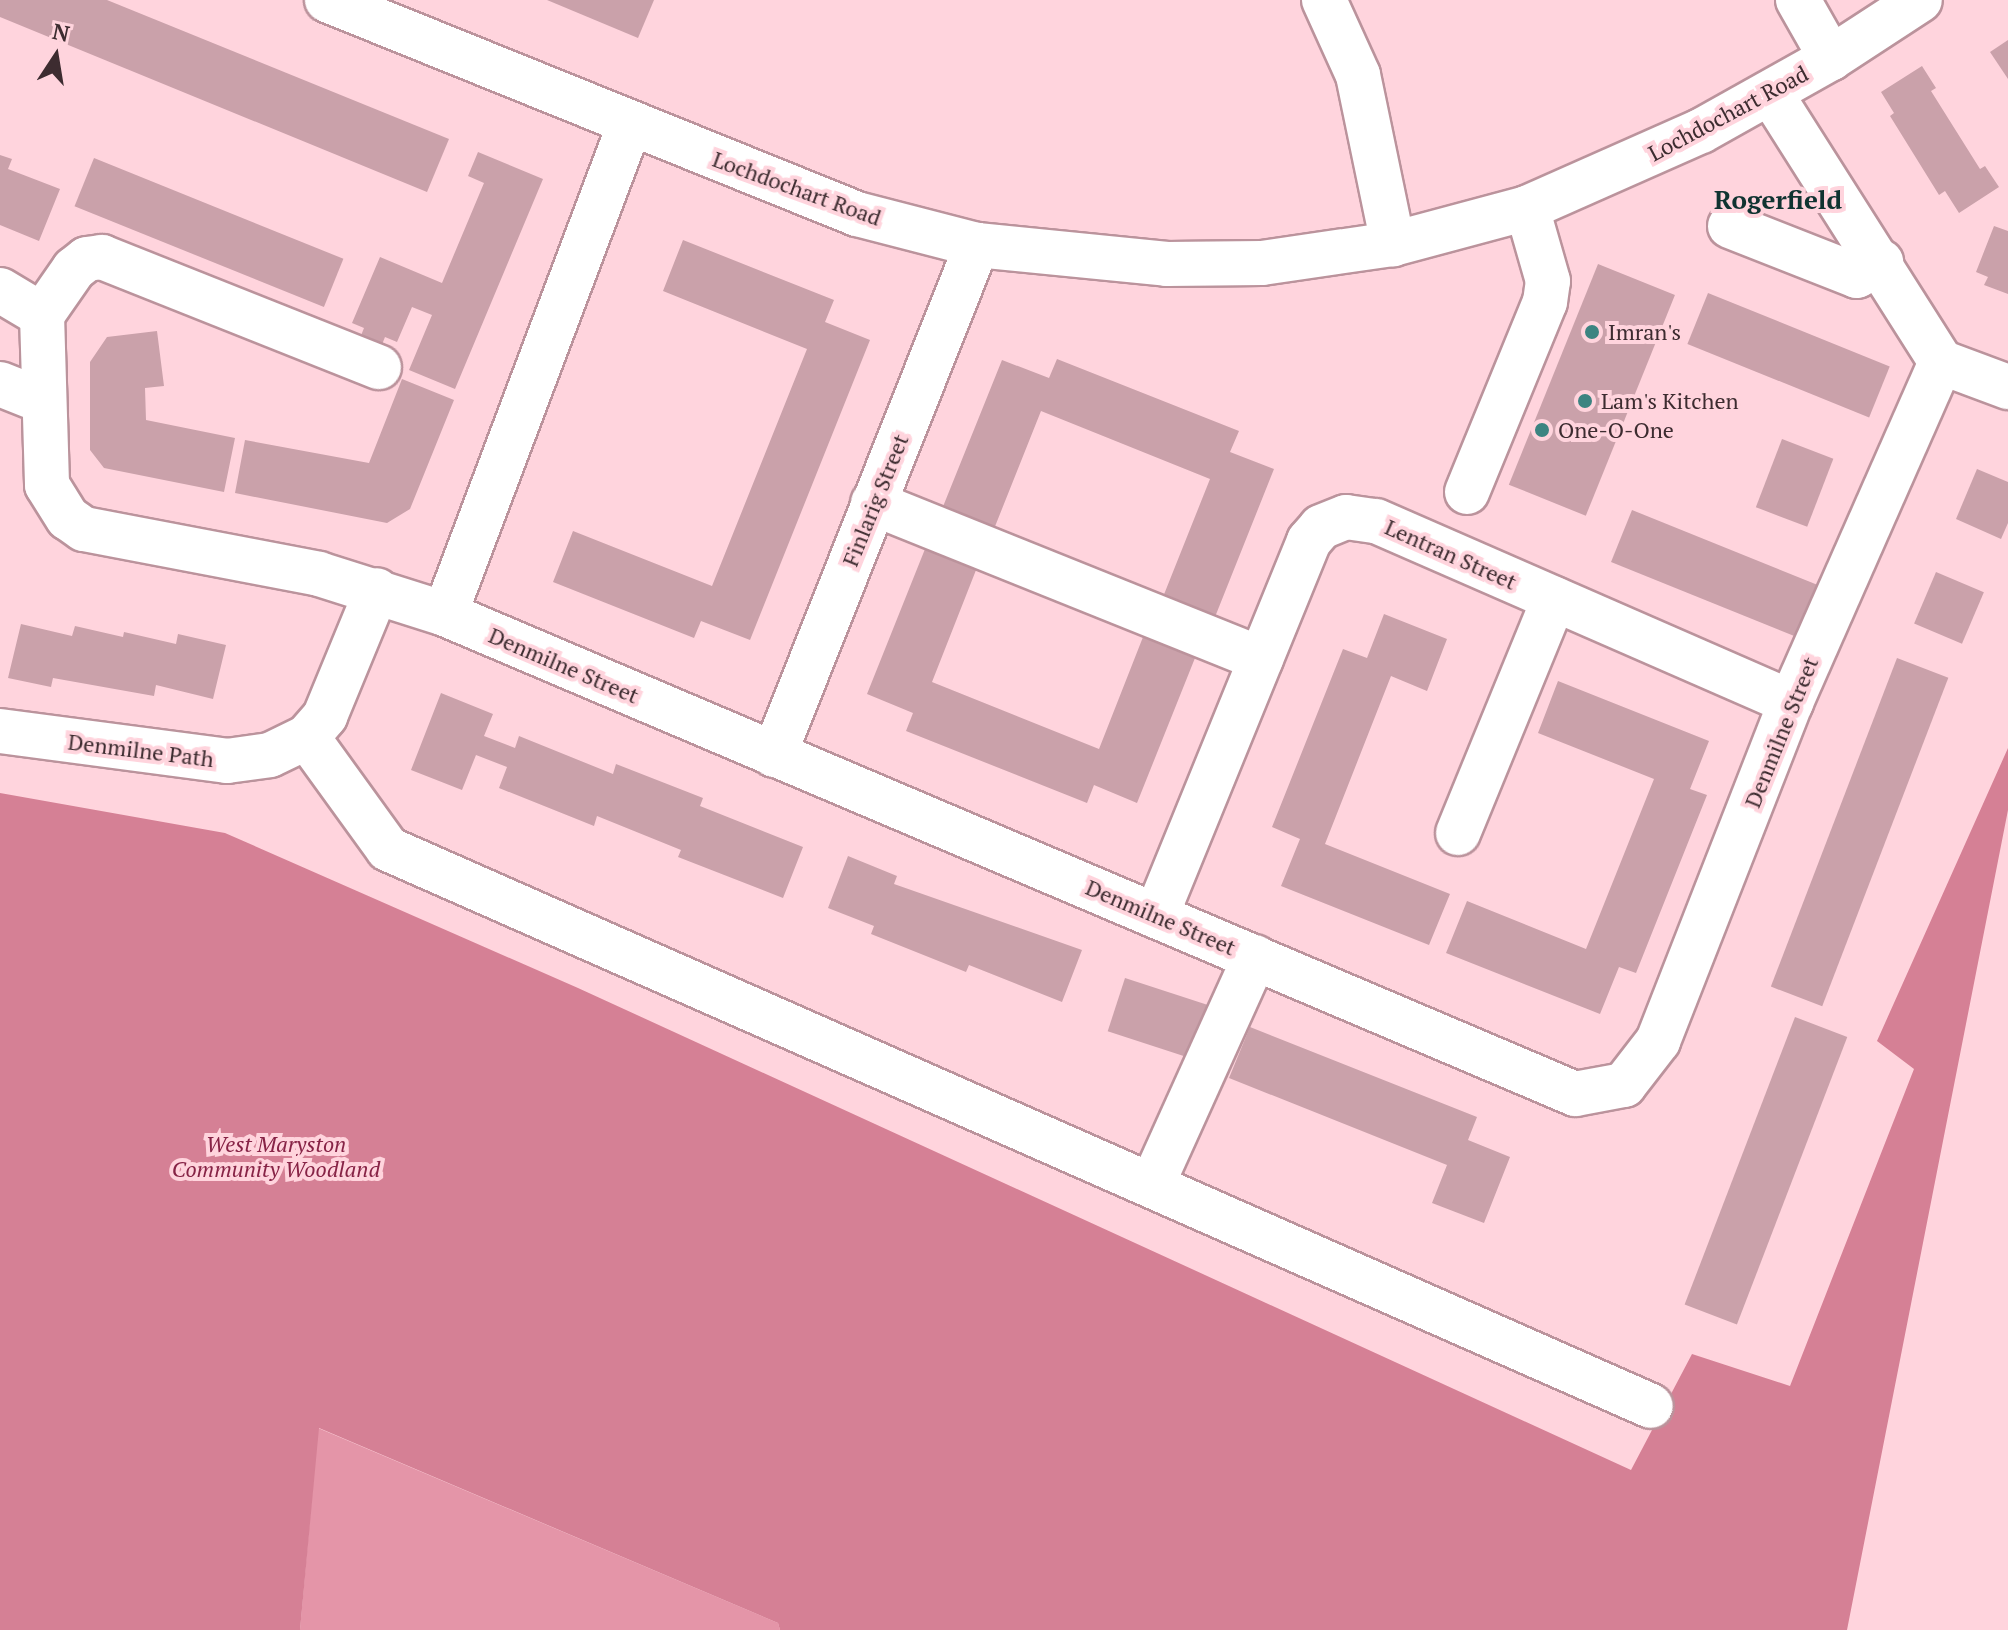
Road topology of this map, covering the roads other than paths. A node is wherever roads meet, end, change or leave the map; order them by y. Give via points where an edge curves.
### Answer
1 (327, 0) edge
2 (1324, 0) edge
3 (1798, 0) edge
4 (1920, 0) edge
5 (1831, 58) junction
6 (1771, 94) junction
7 (630, 124) junction
8 (1527, 208) junction
9 (1730, 226) dead end
10 (1393, 244) junction
11 (977, 245) junction
12 (1881, 262) junction
13 (0, 290) edge
14 (42, 315) junction
15 (1941, 362) junction
16 (379, 367) dead end
17 (0, 384) edge
18 (2008, 387) edge
19 (43, 401) junction
20 (1467, 492) dead end
21 (873, 503) junction
22 (377, 590) junction
23 (1554, 599) junction
24 (445, 614) junction
25 (1261, 659) junction
26 (1791, 702) junction
27 (0, 731) edge
28 (307, 737) junction
29 (774, 755) junction
30 (1458, 833) dead end
31 (1156, 916) junction
32 (1255, 957) junction
33 (1152, 1185) junction
34 (1651, 1406) dead end

1 - 7 street, Lochdochart Road
2 - 10 street via 1358,75
3 - 5 street
4 - 5 street, Lochdochart Road
5 - 6 street, Lochdochart Road
6 - 8 street, Lochdochart Road via 1616,171
6 - 12 street
7 - 11 street, Lochdochart Road via 857,214
7 - 24 street
8 - 10 street, Lochdochart Road
8 - 20 street via 1548,281 1545,302
9 - 12 street via 1857,276
10 - 11 street, Lochdochart Road via 1262,263 1167,264
11 - 21 street, Finlarig Street
12 - 15 street
13 - 14 street
14 - 16 street via 74,269 87,259 102,257
14 - 19 street, Denmilne Street
15 - 18 street
15 - 26 street, Denmilne Street
17 - 19 street
19 - 22 street, Denmilne Street via 47,485 68,518 84,529
21 - 25 street
21 - 29 street, Finlarig Street
22 - 24 street, Denmilne Street
22 - 28 street, Denmilne Path via 325,716
23 - 25 street, Lentran Street via 1376,521 1346,517 1321,527 1309,541
23 - 26 street, Lentran Street
23 - 30 street
24 - 29 street, Denmilne Street
25 - 31 street, Lentran Street
26 - 32 street, Denmilne Street via 1658,1041 1624,1085 1575,1094
27 - 28 street, Denmilne Path via 227,761 270,755
28 - 33 street via 388,849
29 - 31 street, Denmilne Street
31 - 32 street, Denmilne Street
32 - 33 street
33 - 34 street

